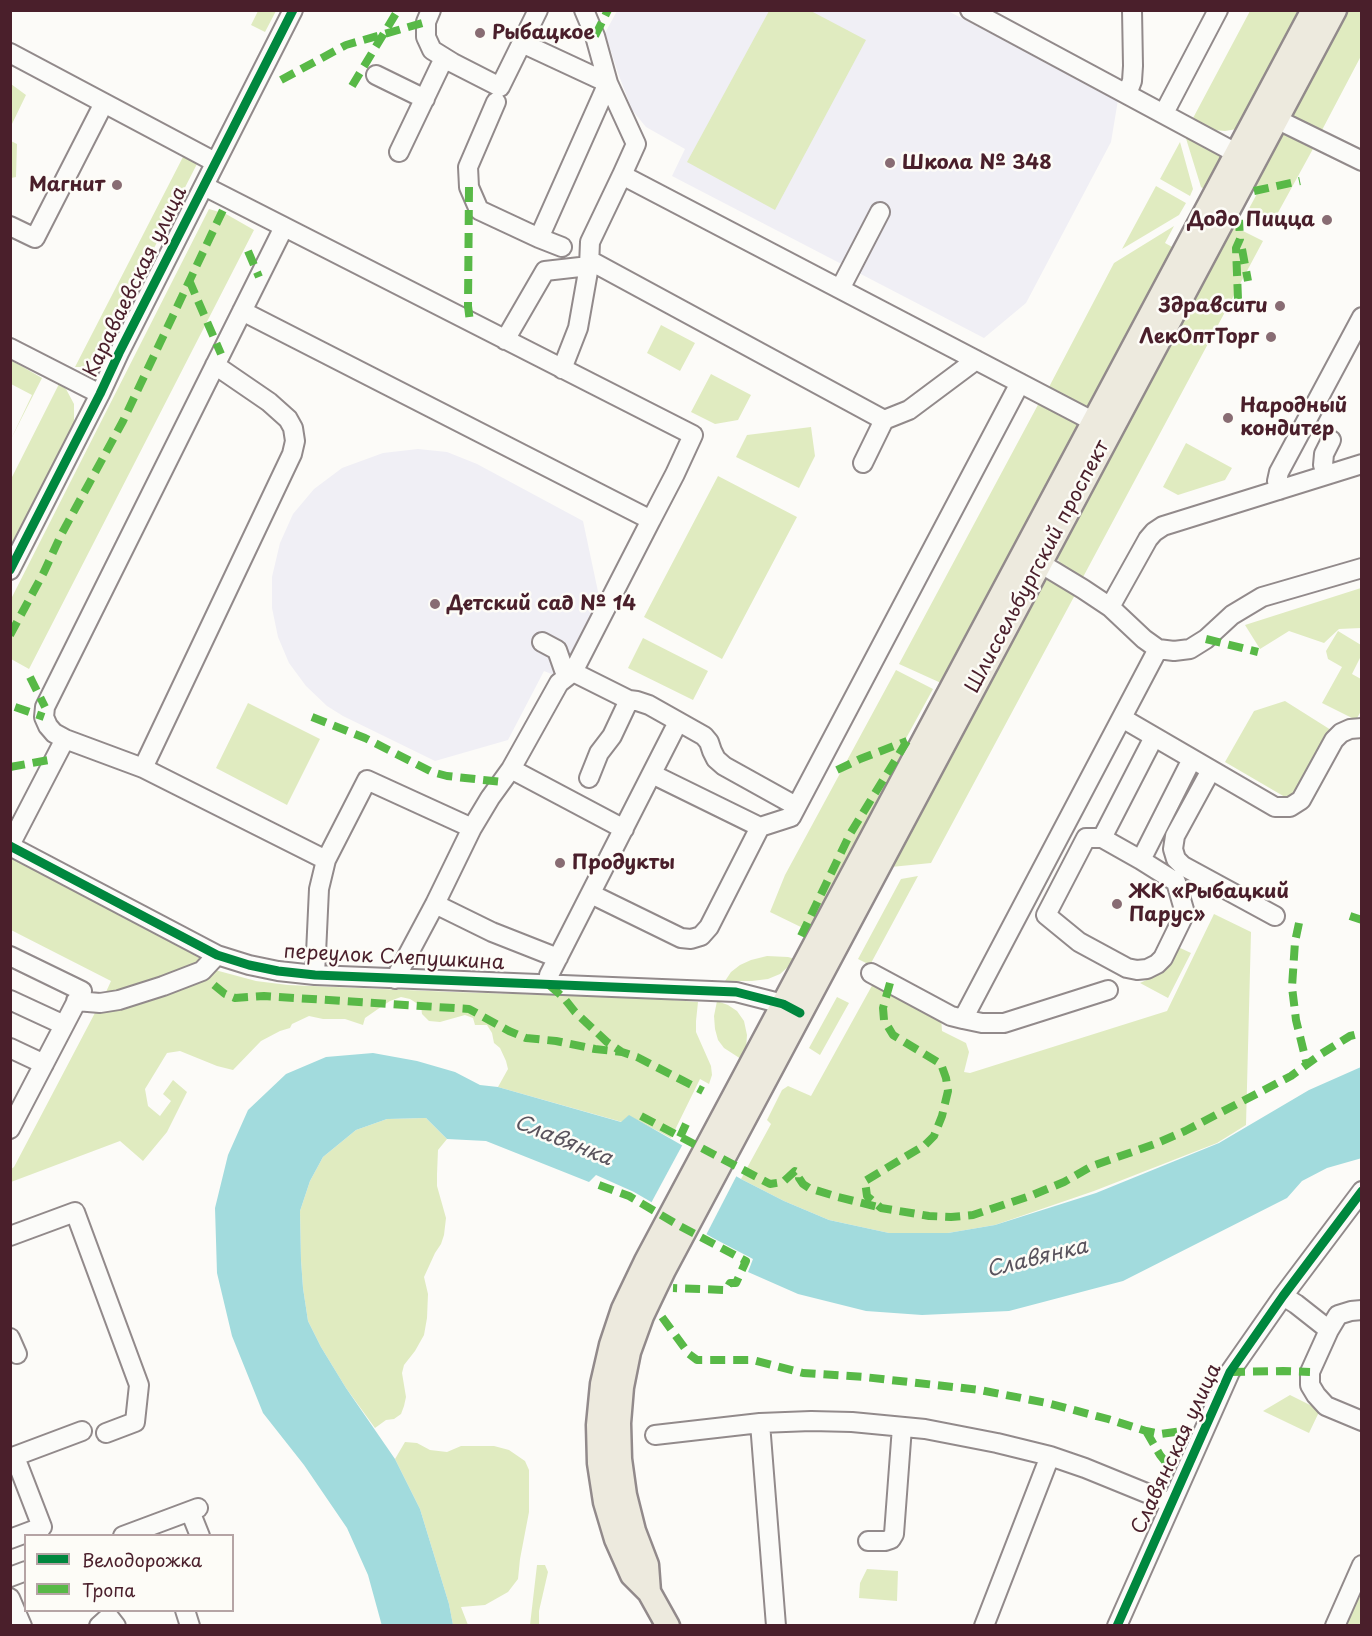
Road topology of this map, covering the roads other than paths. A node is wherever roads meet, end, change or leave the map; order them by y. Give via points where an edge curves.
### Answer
1 (293, 10) edge
2 (430, 10) edge
3 (538, 10) edge
4 (585, 10) edge
5 (970, 10) edge
6 (1132, 10) edge
7 (1218, 10) edge
8 (1313, 10) edge
9 (1335, 10) edge
10 (522, 43) junction
11 (10, 53) edge
12 (444, 58) junction
13 (376, 75) dead end
14 (608, 83) junction
15 (1127, 94) junction
16 (425, 99) junction
17 (496, 102) dead end
18 (104, 104) junction
19 (1164, 113) junction
20 (1269, 115) junction
21 (399, 152) dead end
22 (1245, 158) junction
23 (1362, 161) edge
24 (216, 162) junction
25 (622, 175) junction
26 (204, 186) junction
27 (880, 212) dead end
28 (10, 226) edge
29 (284, 227) junction
30 (539, 238) junction
31 (562, 247) dead end
32 (589, 263) junction
33 (840, 289) junction
34 (242, 311) junction
35 (1362, 317) edge
36 (505, 340) junction
37 (10, 348) edge
38 (976, 360) junction
39 (215, 365) junction
40 (562, 369) junction
41 (1020, 383) junction
42 (100, 394) junction
43 (884, 420) junction
44 (1103, 426) junction
45 (1330, 440) dead end
46 (863, 463) dead end
47 (1362, 464) edge
48 (1327, 474) junction
49 (1279, 490) junction
50 (651, 520) junction
51 (1032, 558) junction
52 (1362, 568) edge
53 (10, 570) edge
54 (1110, 608) junction
55 (542, 642) dead end
56 (1158, 649) junction
57 (569, 671) junction
58 (629, 700) junction
59 (1122, 718) junction
60 (678, 722) junction
61 (1362, 728) edge
62 (1154, 737) junction
63 (65, 739) junction
64 (1192, 759) junction
65 (143, 768) junction
66 (511, 769) junction
67 (1211, 770) junction
68 (652, 774) junction
69 (589, 778) dead end
70 (796, 806) junction
71 (760, 827) junction
72 (472, 828) junction
73 (624, 829) junction
74 (1102, 838) junction
75 (10, 846) edge
76 (326, 860) junction
77 (1141, 860) junction
78 (591, 894) junction
79 (1026, 900) junction
80 (435, 904) junction
81 (1046, 915) junction
82 (1275, 916) dead end
83 (217, 955) junction
84 (10, 956) edge
85 (558, 958) junction
86 (871, 973) dead end
87 (315, 975) junction
88 (395, 978) junction
89 (549, 984) junction
90 (1107, 990) dead end
91 (10, 1000) edge
92 (76, 1001) junction
93 (792, 1009) junction
94 (963, 1019) junction
95 (64, 1025) junction
96 (10, 1048) edge
97 (44, 1064) junction
98 (19, 1095) edge
99 (10, 1129) edge
100 (1362, 1191) edge
101 (10, 1236) edge
102 (1283, 1296) junction
103 (1362, 1310) edge
104 (1329, 1330) junction
105 (1362, 1421) edge
106 (760, 1423) junction
107 (902, 1427) junction
108 (82, 1431) dead end
109 (106, 1433) dead end
110 (655, 1435) dead end
111 (1050, 1456) junction
112 (13, 1457) edge
113 (1171, 1503) junction
114 (152, 1531) edge
115 (135, 1534) edge
116 (200, 1534) edge
117 (12, 1535) edge
118 (868, 1541) dead end
119 (1362, 1565) edge
120 (16, 1612) edge
121 (30, 1626) edge
122 (99, 1626) edge
123 (116, 1626) edge
124 (668, 1626) edge
125 (777, 1626) edge
126 (984, 1626) edge
127 (1117, 1626) edge
128 (1335, 1626) edge

1 - 24 street, Караваевская улица
2 - 12 street via 426,37 432,50
3 - 10 street
4 - 14 street
5 - 15 street
6 - 15 street via 1132,81
7 - 19 street
8 - 20 main road, Шлиссельбургский проспект
9 - 20 main road, Шлиссельбургский проспект
10 - 12 street via 500,87
10 - 14 street
11 - 18 street
12 - 16 street
13 - 16 street
14 - 25 street via 636,144
14 - 30 street
15 - 19 street
16 - 21 street
17 - 30 street via 468,167 469,187 479,210
18 - 24 street
18 - 28 street via 35,238
19 - 22 street
20 - 22 main road, Шлиссельбургский проспект
20 - 23 street
22 - 44 main road, Шлиссельбургский проспект
24 - 26 street, Караваевская улица
25 - 32 street via 590,242
25 - 33 street
26 - 29 street
26 - 42 street, Караваевская улица
27 - 33 street
29 - 34 street
29 - 36 street
30 - 31 street
32 - 36 street via 545,271
32 - 40 street via 578,327
32 - 43 street
33 - 38 street
34 - 39 street
34 - 50 street
35 - 49 street via 1279,472
36 - 40 street
37 - 42 street
38 - 41 street
38 - 43 street via 909,410
39 - 63 street via 45,707 48,726
39 - 65 street via 288,419 295,441
40 - 50 street via 693,435
41 - 44 street
41 - 70 street
42 - 53 street, Караваевская улица
43 - 46 street
44 - 51 main road, Шлиссельбургский проспект
45 - 48 street via 1323,465
47 - 48 street
48 - 49 street
49 - 54 street via 1162,526 1148,539
50 - 57 street
51 - 54 street
51 - 93 main road, Шлиссельбургский проспект
52 - 56 street via 1262,597 1190,649
54 - 56 street
55 - 57 street via 557,650
56 - 59 street
57 - 58 street
57 - 66 street
58 - 60 street via 649,705
58 - 69 street
59 - 62 street
59 - 79 street
60 - 68 street
60 - 70 street via 704,736 724,766
61 - 67 street via 1350,729 1334,740 1301,800 1290,807 1275,807
62 - 64 street
62 - 74 street
63 - 65 street
63 - 75 street
64 - 67 street
64 - 77 street
65 - 76 street
66 - 72 street
66 - 73 street
67 - 82 street via 1175,836 1176,859
68 - 71 street
68 - 73 street
70 - 71 street via 790,817
71 - 78 street via 701,936 681,938
72 - 76 street via 367,780
72 - 80 street
73 - 78 street
74 - 77 street
74 - 81 street via 1086,838
75 - 83 street, переулок Слепушкина
76 - 87 street via 319,890
77 - 81 street via 1176,882 1185,913 1163,958 1156,964 1147,969 1127,968 1079,942
78 - 85 street
79 - 81 street
79 - 94 street
80 - 85 street
80 - 88 street
83 - 87 street, переулок Слепушкина via 268,969
83 - 92 street via 202,971 163,986 119,1000
84 - 92 street via 82,991
85 - 89 street
86 - 94 street
87 - 88 street, переулок Слепушкина
88 - 89 street, переулок Слепушкина
89 - 93 street, переулок Слепушкина via 736,992
90 - 94 street via 1004,1023
91 - 95 street
92 - 95 street
93 - 124 main road, Шлиссельбургский проспект via 655,1266 622,1309 602,1384 598,1425 605,1502 632,1575 649,1592
95 - 97 street
96 - 97 street
97 - 98 street
98 - 99 street
100 - 102 street, Славянская улица
101 - 109 street via 75,1212 139,1385 135,1422
102 - 104 street
102 - 113 street, Славянская улица via 1230,1372
103 - 104 street via 1338,1315
104 - 105 street via 1310,1372 1310,1385 1326,1406
106 - 107 street via 811,1421
106 - 110 street
106 - 125 street
107 - 111 street
107 - 118 street via 894,1534 885,1541
108 - 112 street
111 - 113 street
111 - 126 street
112 - 117 street via 42,1527
113 - 127 street, Славянская улица
114 - 115 street
114 - 116 street via 194,1509
119 - 128 street
120 - 121 street
122 - 123 street via 109,1617

